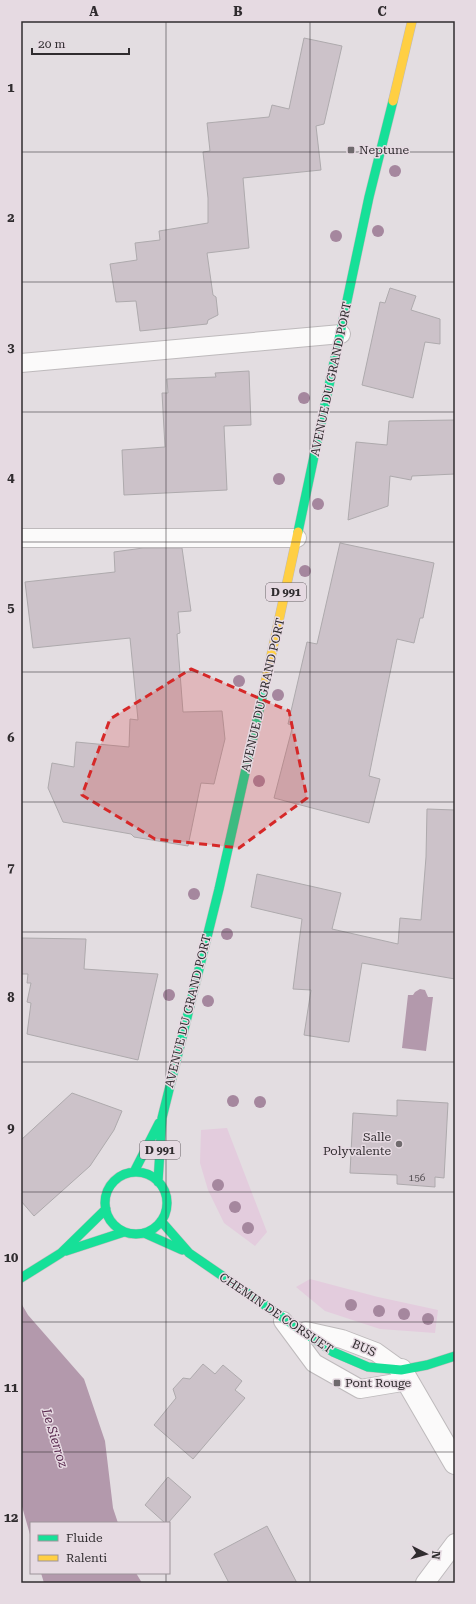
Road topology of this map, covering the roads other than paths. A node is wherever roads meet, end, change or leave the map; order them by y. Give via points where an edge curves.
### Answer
1 (412, 21) edge
2 (341, 334) junction
3 (21, 363) edge
4 (21, 538) edge
5 (297, 538) junction
6 (162, 1118) junction
7 (134, 1172) junction
8 (158, 1182) junction
9 (106, 1209) junction
10 (161, 1221) junction
11 (124, 1232) junction
12 (144, 1233) junction
13 (61, 1253) junction
14 (188, 1253) junction
15 (21, 1278) edge
16 (279, 1316) junction
17 (300, 1330) joint
18 (455, 1356) edge
19 (404, 1376) junction
20 (455, 1463) edge
21 (455, 1543) edge
22 (425, 1583) edge

1 - 2 main road, AVENUE DU GRAND PORT / D 991 via 370,192
2 - 3 lane
2 - 5 main road, AVENUE DU GRAND PORT / D 991
4 - 5 lane
5 - 6 main road, AVENUE DU GRAND PORT / D 991 via 256,725
6 - 7 main road
6 - 8 main road, AVENUE DU GRAND PORT / D 991
7 - 8 main road via 147,1174
7 - 9 main road via 125,1174 111,1184 105,1200
8 - 10 main road via 167,1201 166,1212
9 - 11 main road via 115,1226
9 - 13 main road
10 - 12 main road
10 - 14 main road, CHEMIN DE CORSUET
11 - 12 main road
11 - 13 main road
12 - 14 main road
13 - 15 main road
14 - 16 main road, CHEMIN DE CORSUET
16 - 17 main road, CHEMIN DE CORSUET
16 - 19 lane via 314,1363 360,1389
17 - 19 lane, BUS via 342,1339 376,1352
18 - 19 main road
19 - 20 street
21 - 22 lane

